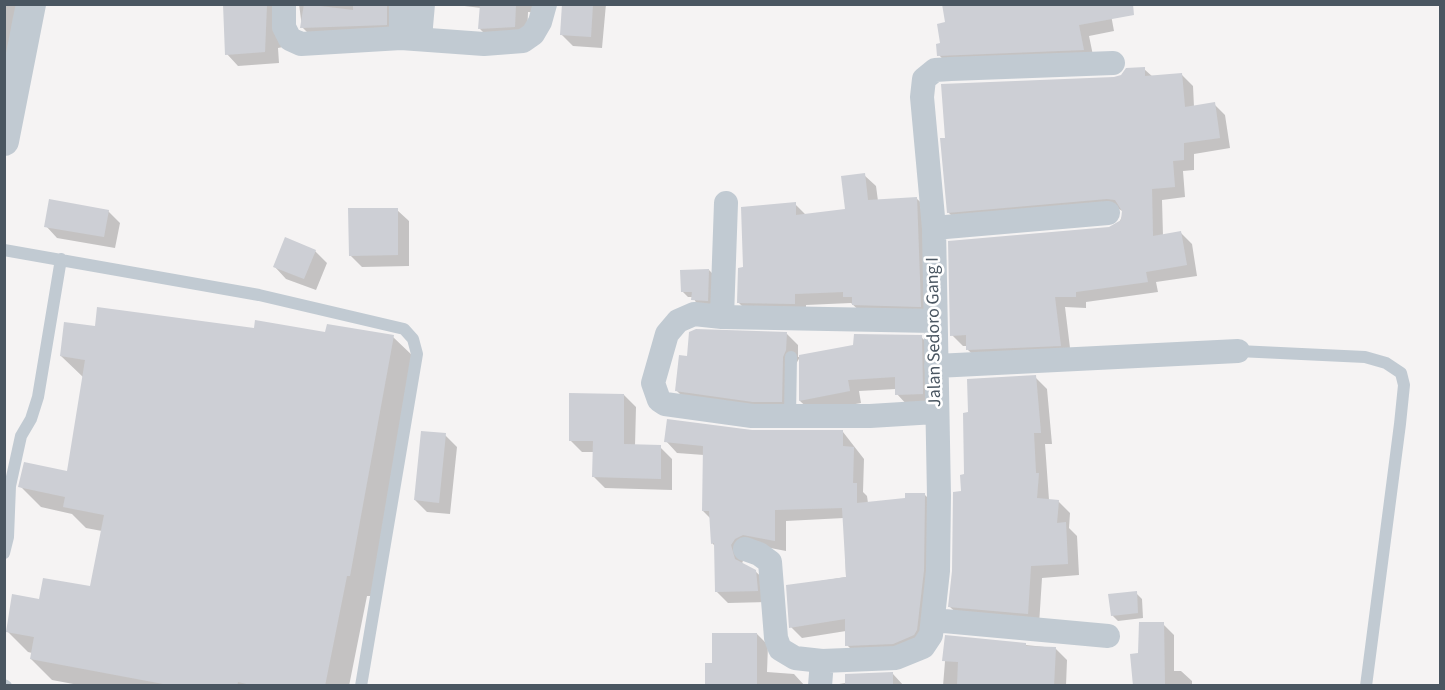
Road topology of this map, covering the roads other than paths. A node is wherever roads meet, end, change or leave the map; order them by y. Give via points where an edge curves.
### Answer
1 (31, 4) edge
2 (284, 4) edge
3 (401, 4) edge
4 (423, 4) edge
5 (545, 4) edge
6 (410, 38) junction
7 (1113, 63) dead end
8 (4, 141) edge
9 (726, 203) dead end
10 (1108, 213) dead end
11 (934, 228) junction
12 (4, 250) edge
13 (61, 259) junction
14 (722, 317) junction
15 (934, 321) junction
16 (1238, 351) joint
17 (791, 357) dead end
18 (936, 366) junction
19 (935, 412) junction
20 (790, 417) junction
21 (745, 549) dead end
22 (4, 553) edge
23 (933, 620) junction
24 (1108, 636) dead end
25 (822, 661) junction
26 (361, 686) edge
27 (820, 686) edge
28 (1366, 686) edge

1 - 8 street
2 - 6 street via 284,27 290,39 301,44
3 - 6 street
4 - 6 street
5 - 6 street via 533,34 523,40 484,44
7 - 11 street, Jalan Sedoro Gang I via 930,72 924,79 922,97
9 - 14 street
10 - 11 street
11 - 15 street, Jalan Sedoro Gang I
12 - 13 lane
13 - 22 lane via 38,397 21,436 12,476
13 - 26 lane via 259,295 404,329 413,339 417,354
14 - 15 street
14 - 20 street via 694,314 672,327 653,383 658,400 752,416
15 - 18 street, Jalan Sedoro Gang I
16 - 18 street
16 - 28 lane via 1365,357 1386,363 1401,373 1404,385 1400,424
17 - 20 lane
18 - 19 street, Jalan Sedoro Gang I
19 - 20 street
19 - 23 street, Jalan Sedoro Gang I via 938,571
21 - 25 street, Jalan Sedoro Gang I via 770,562 780,648 795,658
23 - 24 street
23 - 25 street, Jalan Sedoro Gang I via 928,642 913,653 896,658
25 - 27 street

